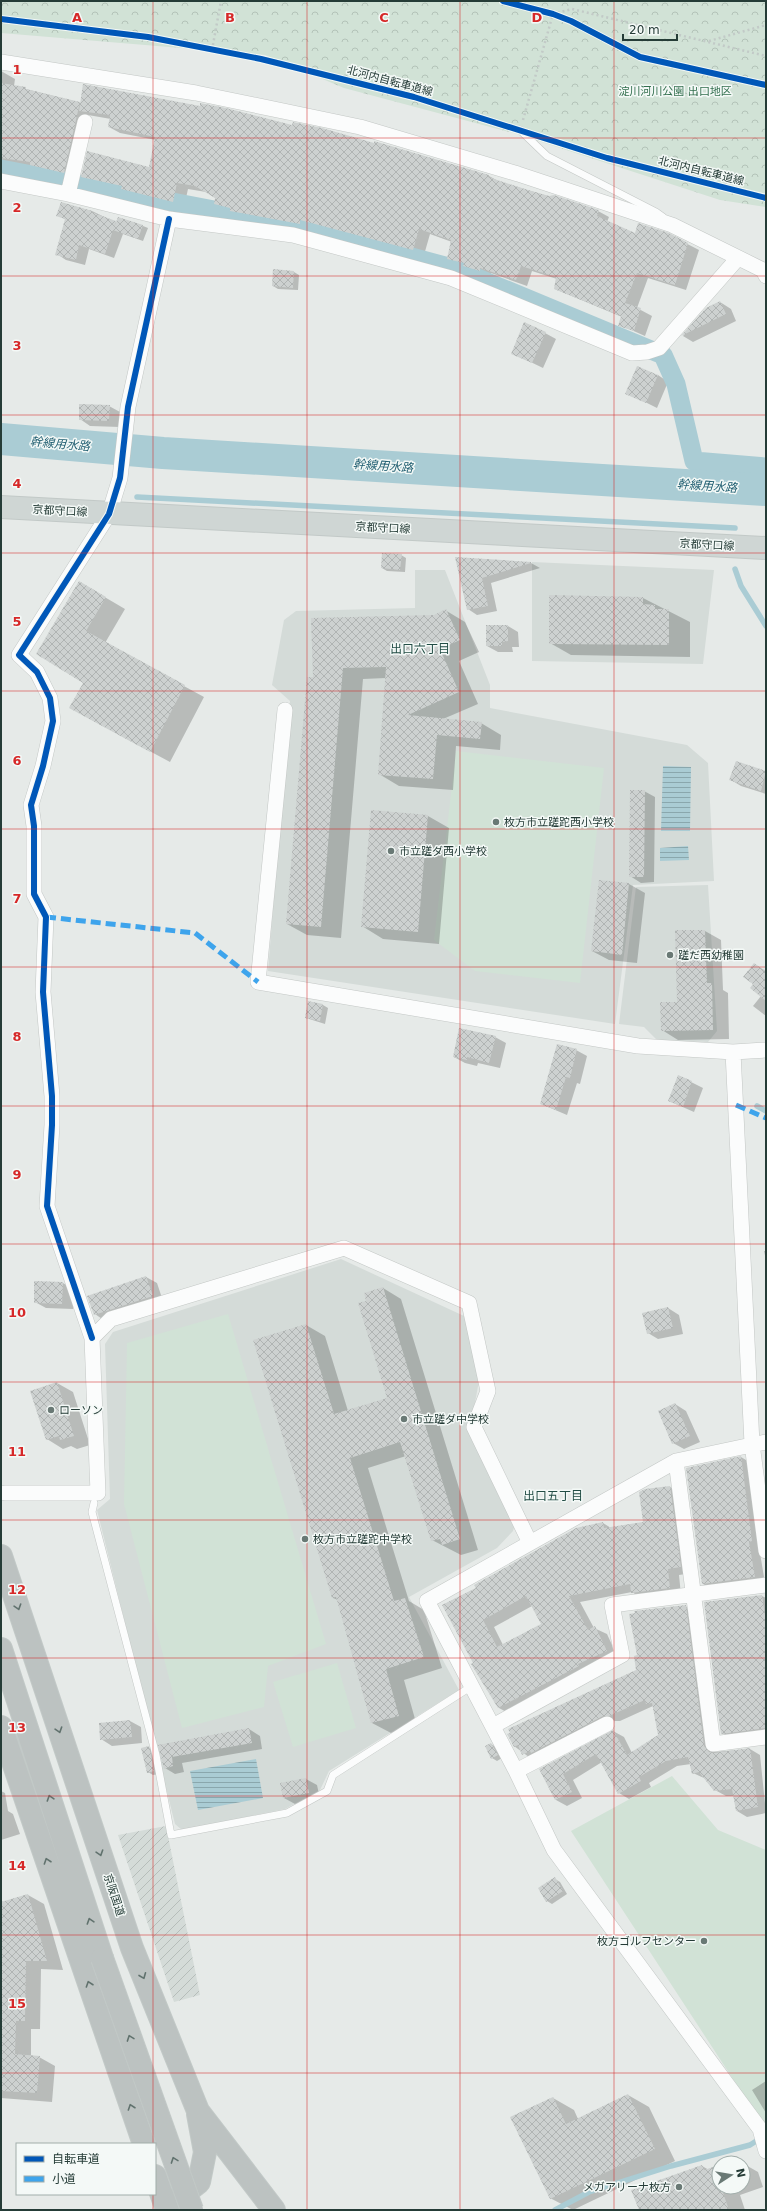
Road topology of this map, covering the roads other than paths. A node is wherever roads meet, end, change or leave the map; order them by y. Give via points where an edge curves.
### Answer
1 (1, 62) edge
2 (84, 122) dead end
3 (520, 130) road end
4 (1, 181) edge
5 (68, 194) junction
6 (169, 219) junction
7 (672, 225) junction
8 (738, 258) junction
9 (766, 276) edge
10 (1, 507) edge
11 (109, 514) junction
12 (766, 548) edge
13 (285, 710) dead end
14 (766, 1050) edge
15 (733, 1052) junction
16 (92, 1338) junction
17 (759, 1443) edge
18 (676, 1461) junction
19 (763, 1494) edge
20 (3, 1498) edge
21 (96, 1498) junction
22 (766, 1542) edge
23 (530, 1543) junction
24 (766, 1551) edge
25 (1, 1556) edge
26 (766, 1585) edge
27 (694, 1594) junction
28 (1, 1649) edge
29 (472, 1686) junction
30 (607, 1724) dead end
31 (494, 1726) junction
32 (1, 1727) edge
33 (766, 1737) edge
34 (516, 1771) junction
35 (198, 2111) junction
36 (144, 2143) edge
37 (766, 2150) edge
38 (156, 2179) edge
39 (166, 2209) edge
40 (192, 2210) edge
41 (274, 2210) edge

1 - 7 street via 196,93 360,127 518,174
2 - 5 street
3 - 7 lane via 547,156 656,212
4 - 5 street
5 - 6 street
6 - 8 street via 293,235 444,276 632,353 653,350
6 - 11 street via 128,407 120,478
7 - 8 street
8 - 9 street via 763,270
10 - 11 main road, 京都守口線
11 - 12 main road, 京都守口線
11 - 16 street via 20,655 36,672 50,698 53,721 31,805 34,826 34,894 46,917 43,992 52,1096 47,1206
13 - 15 street via 258,982 638,1046
14 - 15 street
15 - 17 street
16 - 21 street
16 - 23 street via 111,1319 344,1248 469,1303 488,1391 474,1428
17 - 18 street
17 - 19 street
18 - 23 street
18 - 27 street
19 - 22 street
20 - 21 street
21 - 29 lane via 92,1512 156,1755 171,1835 287,1813 327,1791 333,1775
22 - 24 street
23 - 29 street via 427,1601
25 -> 35 highway, 京阪国道 via 132,1948
26 - 27 street
27 - 31 street via 612,1605 622,1655
27 - 33 street via 713,1744
40 -> 28 highway, bridge via 102,1958
29 - 31 street
30 - 34 street
31 - 34 street
36 -> 32 highway
34 - 37 street via 554,1850 760,2129
35 - 39 highway via 205,2152 199,2182
35 - 41 highway, 京阪国道
38 - 39 highway

